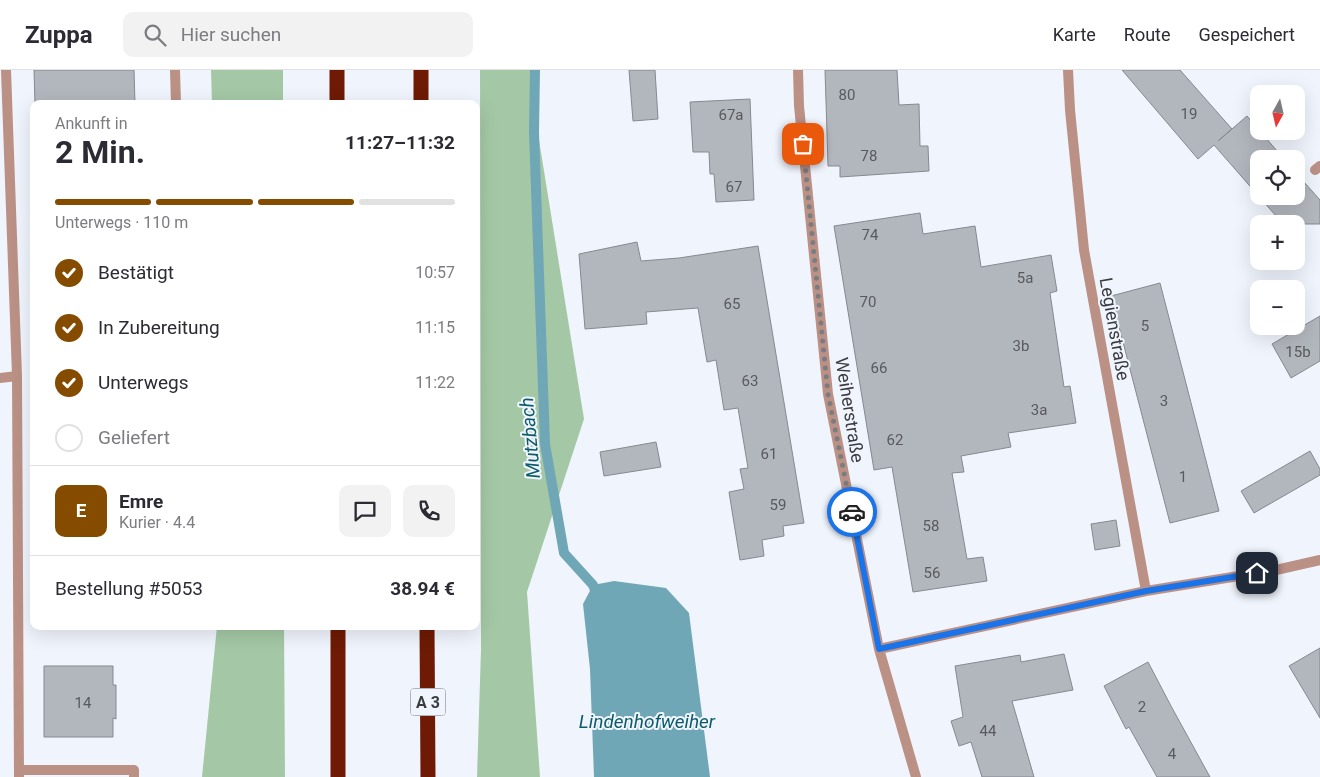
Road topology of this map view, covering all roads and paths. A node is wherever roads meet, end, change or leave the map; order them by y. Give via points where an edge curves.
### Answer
1 (6, 70) edge
2 (175, 70) edge
3 (337, 70) edge
4 (421, 70) edge
5 (798, 70) edge
6 (1068, 70) edge
7 (176, 100) edge
8 (337, 100) edge
9 (421, 100) edge
10 (17, 376) junction
11 (0, 378) edge
12 (1320, 560) edge
13 (1146, 591) junction
14 (338, 630) edge
15 (427, 630) edge
16 (879, 649) junction
17 (19, 773) edge
18 (134, 777) edge
19 (338, 777) edge
20 (428, 777) edge
21 (916, 777) edge

1 - 10 street
2 - 7 street
3 - 8 highway
4 - 9 highway
5 - 16 street, Weiherstraße via 828,394
6 - 13 street, Legienstraße via 1084,250
10 - 11 street
10 - 17 street
12 - 13 street
13 - 16 street
14 - 19 highway
15 - 20 highway, A 3
16 - 21 street, Weiherstraße
17 - 18 street via 134,770

